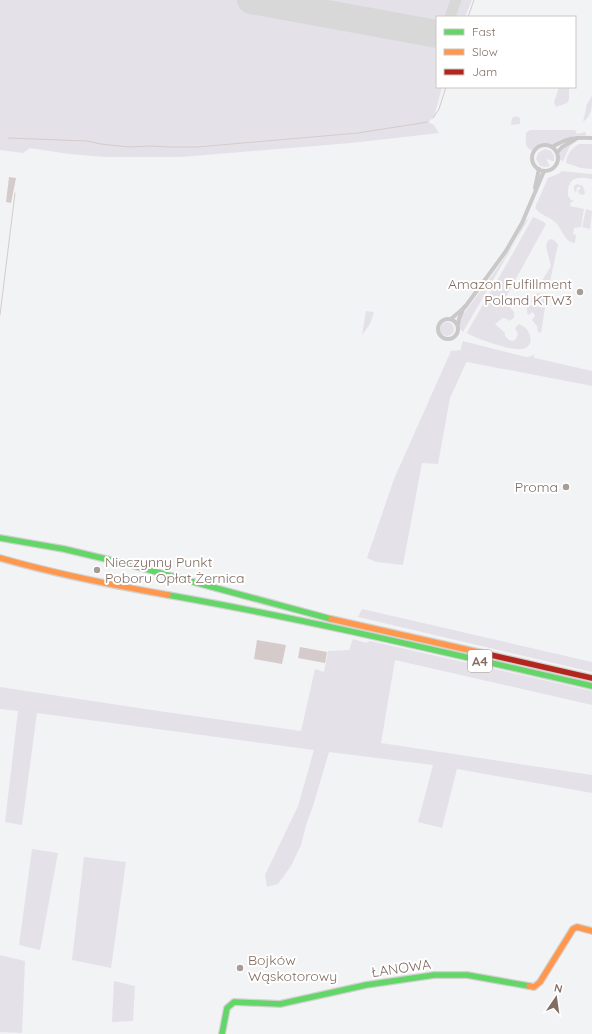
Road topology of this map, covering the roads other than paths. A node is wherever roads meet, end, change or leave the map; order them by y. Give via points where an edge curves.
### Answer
1 (580, 138) junction
2 (592, 138) edge
3 (552, 147) junction
4 (557, 153) junction
5 (539, 169) junction
6 (544, 171) junction
7 (535, 191) junction
8 (464, 307) junction
9 (451, 319) junction
10 (458, 326) junction
11 (0, 538) edge
12 (0, 558) edge
13 (592, 678) edge
14 (592, 686) edge
15 (592, 931) edge
16 (222, 1034) edge

1 - 2 street
1 - 3 street via 565,140
1 - 4 street via 562,146
3 - 4 street
3 - 5 street via 543,146 533,154 533,162
4 - 6 street via 556,165
5 - 6 street
5 - 7 street
6 - 7 street
7 - 8 street via 515,237
8 - 9 street
8 - 10 street
9 - 10 street
9 - 10 street via 439,322 437,328 441,336 446,339 454,337 458,333
11 - 13 main road, A4 via 64,549 356,625
12 - 14 main road, A4 via 110,585 237,607
15 - 16 main road, ŁANOWA via 573,929 540,982 534,987 467,975 434,975 366,985 280,1004 234,1002 227,1008

